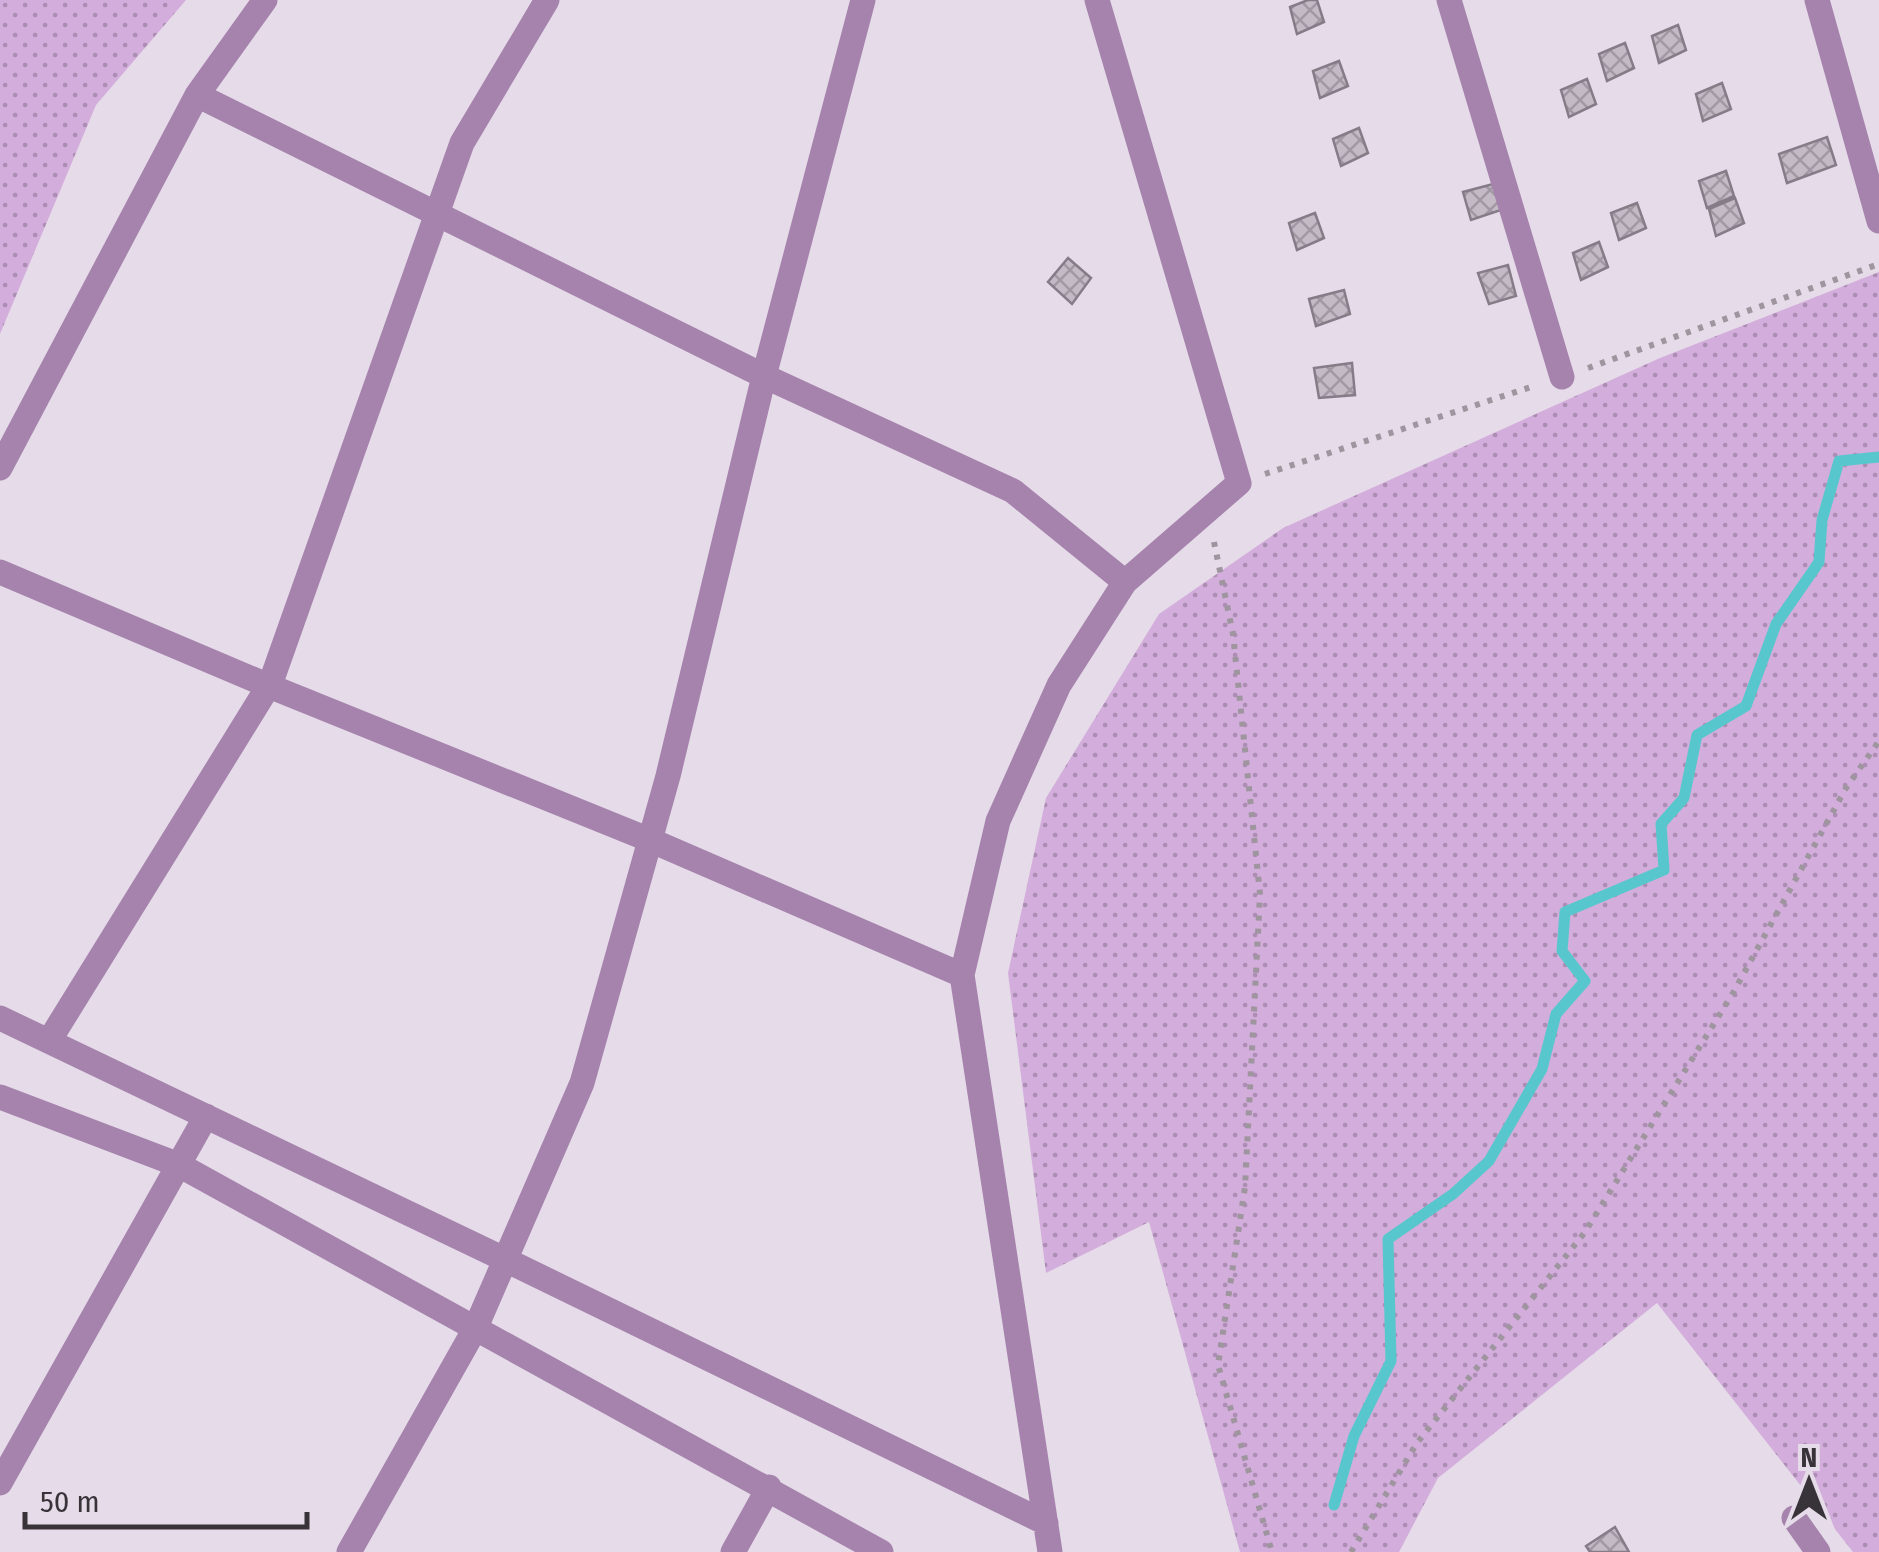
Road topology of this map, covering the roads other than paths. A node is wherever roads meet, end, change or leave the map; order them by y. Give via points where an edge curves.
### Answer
1 (264, 0) edge
2 (547, 0) edge
3 (863, 0) edge
4 (1097, 0) edge
5 (1449, 0) edge
6 (1818, 0) edge
7 (197, 95) junction
8 (436, 213) junction
9 (1879, 222) edge
10 (764, 376) junction
11 (1562, 377) dead end
12 (0, 468) edge
13 (0, 572) edge
14 (1125, 582) junction
15 (269, 686) junction
16 (650, 840) junction
17 (962, 975) junction
18 (0, 1018) edge
19 (49, 1041) junction
20 (0, 1097) edge
21 (206, 1116) junction
22 (179, 1166) junction
23 (506, 1260) junction
24 (476, 1327) junction
25 (0, 1483) edge
26 (769, 1488) junction
27 (1794, 1518) dead end
28 (1046, 1523) junction
29 (349, 1552) edge
30 (733, 1552) edge
31 (881, 1552) edge
32 (1050, 1552) edge
33 (1818, 1552) edge

1 - 7 street
2 - 8 street via 462,143
3 - 10 street
4 - 14 street via 1239,482
5 - 11 street
6 - 9 street
7 - 8 street
7 - 12 street
8 - 10 street
8 - 15 street
10 - 14 street via 1014,491
10 - 16 street
13 - 15 street
14 - 17 street via 1059,685 998,822
15 - 16 street
15 - 19 street
16 - 17 street
16 - 23 street via 582,1082
17 - 28 street
18 - 19 street
19 - 21 street
20 - 22 street
21 - 22 street
21 - 23 street
22 - 24 street
22 - 25 street
23 - 24 street
23 - 28 street
24 - 26 street
24 - 29 street
26 - 30 street
26 - 31 street
27 - 33 street
28 - 32 street

